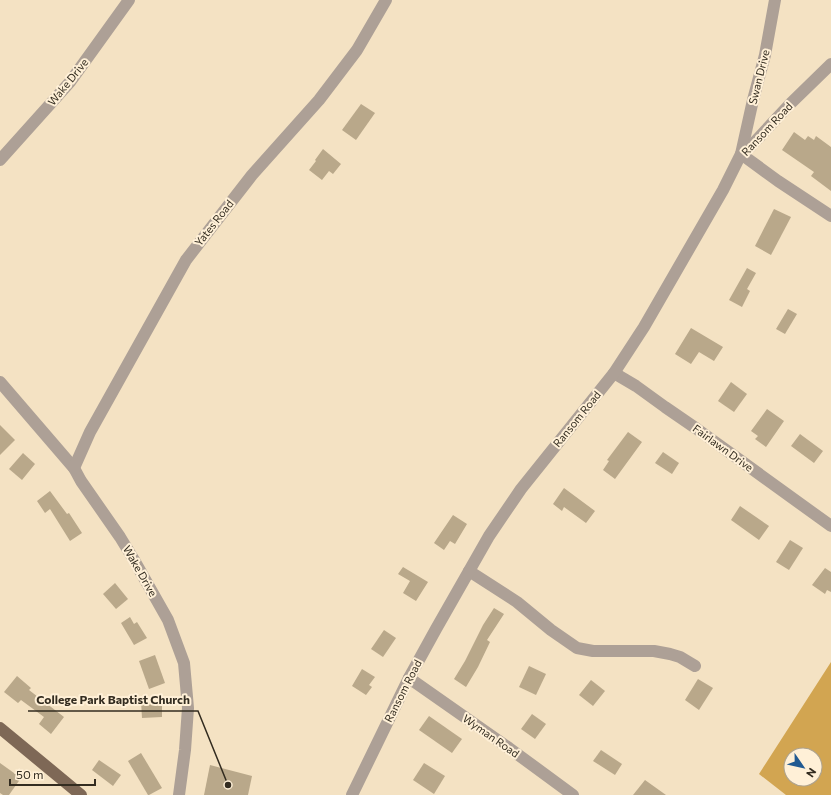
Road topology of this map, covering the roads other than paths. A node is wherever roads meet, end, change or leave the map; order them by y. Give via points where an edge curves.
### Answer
1 (129, 0) edge
2 (386, 0) edge
3 (775, 0) edge
4 (831, 64) edge
5 (742, 154) junction
6 (0, 160) edge
7 (831, 216) edge
8 (614, 373) junction
9 (0, 382) edge
10 (74, 468) junction
11 (831, 526) edge
12 (469, 571) junction
13 (695, 666) dead end
14 (409, 678) junction
15 (0, 728) edge
16 (81, 795) edge
17 (179, 795) edge
18 (352, 795) edge
19 (572, 795) edge

1 - 6 street, Wake Drive via 70,82
2 - 10 street, Yates Road via 357,50 319,100 252,175 186,260 90,432
3 - 5 street, Swan Drive
4 - 5 street, Ransom Road
5 - 7 street
5 - 8 street, Ransom Road via 644,327
8 - 11 street, Fairlawn Drive via 697,429
8 - 12 street, Ransom Road via 521,489
9 - 10 street, Wake Drive
10 - 17 street, Wake Drive via 150,587 168,620 184,663 188,708
12 - 13 street via 517,602 550,630 577,648 670,654
12 - 14 street, Ransom Road
14 - 18 street, Ransom Road
14 - 19 street, Wyman Road via 510,748
15 - 16 main road

